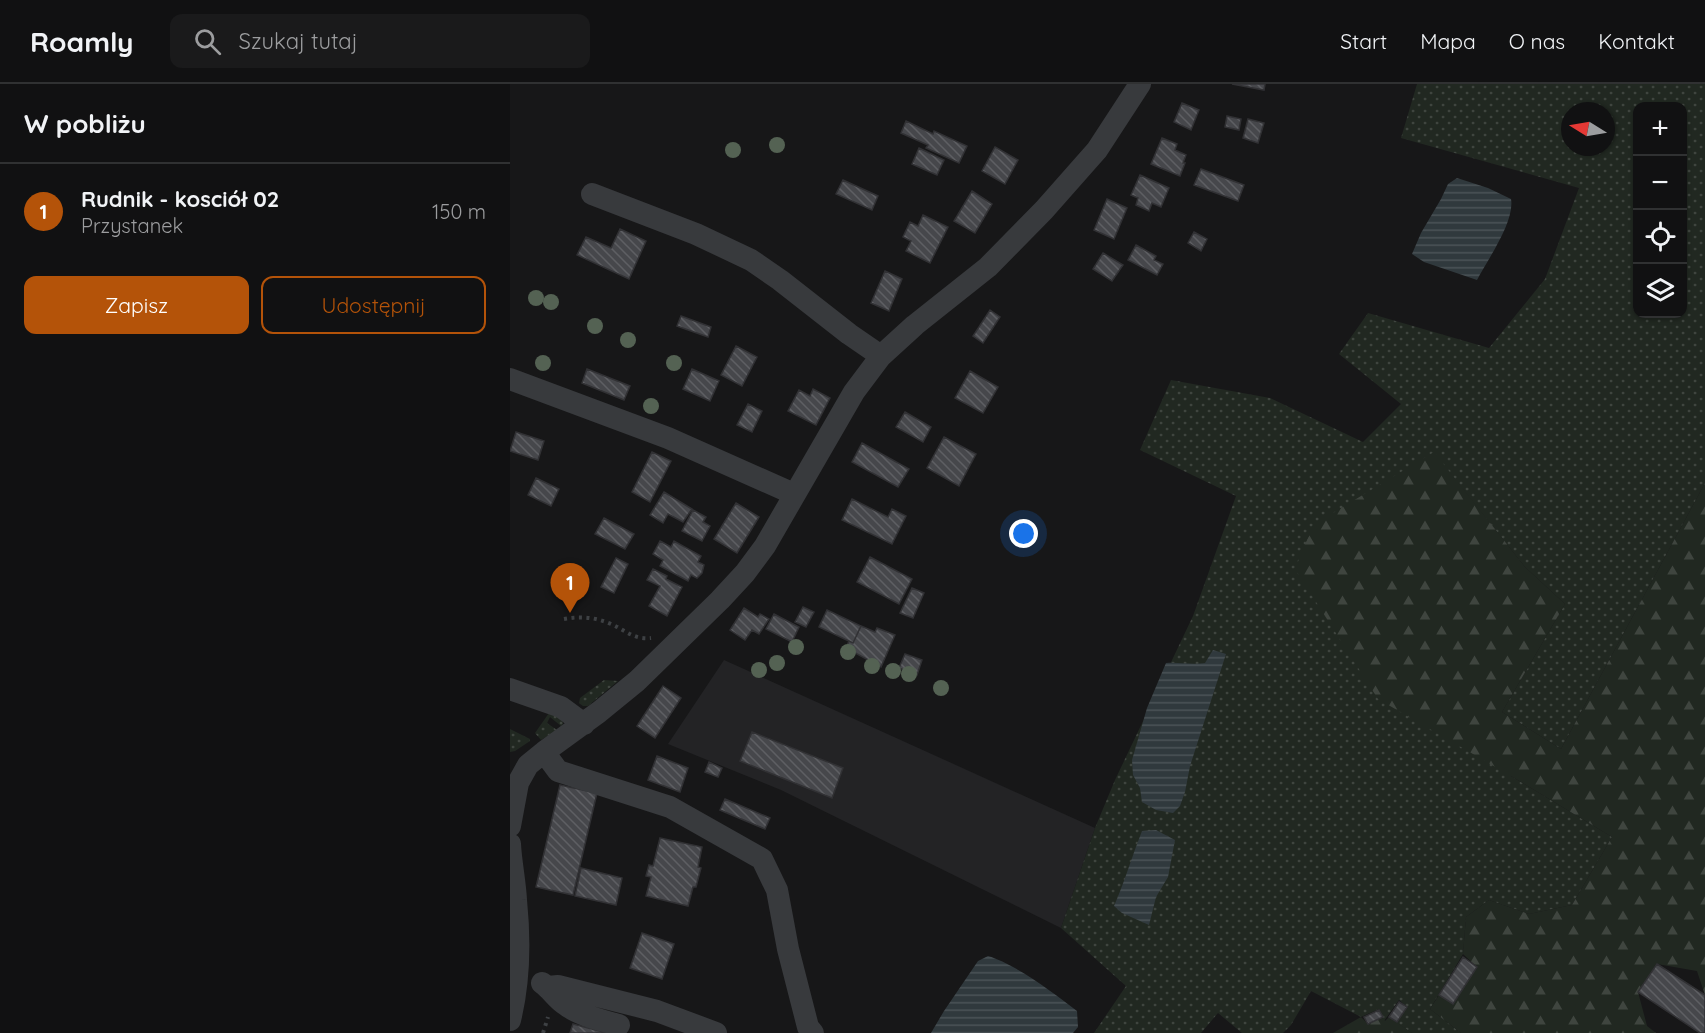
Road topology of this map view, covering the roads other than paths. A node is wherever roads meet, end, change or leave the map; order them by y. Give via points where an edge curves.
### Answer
1 (1140, 84) edge
2 (592, 194) dead end
3 (881, 357) junction
4 (510, 379) edge
5 (794, 494) junction
6 (510, 689) edge
7 (584, 724) junction
8 (544, 752) junction
9 (514, 782) edge
10 (510, 826) edge
11 (510, 844) edge
12 (510, 1020) edge
13 (619, 1025) dead end
14 (716, 1033) edge
15 (813, 1033) edge

1 - 3 street via 1096,150 1044,210 988,267
2 - 3 street via 696,234 750,260
3 - 5 street via 854,392
4 - 5 street via 668,438
5 - 7 street via 752,566 676,644
6 - 7 street via 561,708
7 - 8 street
8 - 9 street
8 - 15 street via 558,771 670,807 762,859 777,890 788,949 808,1027
9 - 10 street
11 - 12 street via 519,946
13 - 14 street via 573,1010 542,983 657,1011

